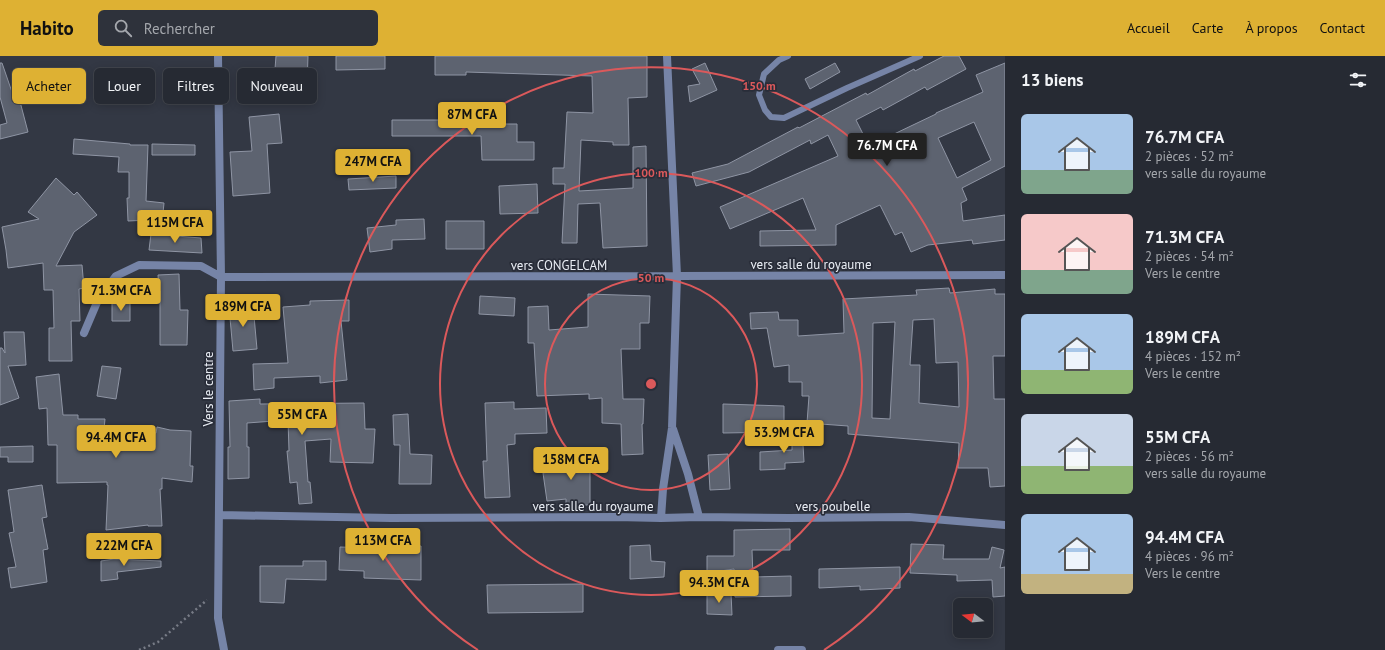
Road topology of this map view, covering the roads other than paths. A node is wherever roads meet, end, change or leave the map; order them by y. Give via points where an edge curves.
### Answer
1 (218, 56) edge
2 (667, 56) edge
3 (788, 56) edge
4 (920, 56) edge
5 (1005, 275) edge
6 (677, 276) junction
7 (221, 277) junction
8 (84, 333) dead end
9 (672, 428) junction
10 (220, 514) junction
11 (699, 517) junction
12 (660, 518) junction
13 (1005, 525) edge
14 (224, 650) edge
15 (778, 650) edge
16 (802, 650) edge

1 - 7 street, Vers le centre
2 - 6 street
3 - 4 lane via 779,60 764,74 759,95 771,117 784,118
5 - 6 street, vers salle du royaume
6 - 7 street, vers CONGELCAM
6 - 9 street, vers salle du royaume
7 - 8 street via 201,266 139,265 116,276 98,300
7 - 10 street, Vers le centre
9 - 11 street
9 - 12 street, vers salle du royaume
10 - 12 street, vers salle du royaume via 391,518
10 - 14 street, Vers le centre via 218,618
11 - 12 street, vers poubelle
11 - 13 street, vers poubelle via 909,517
15 - 16 street

